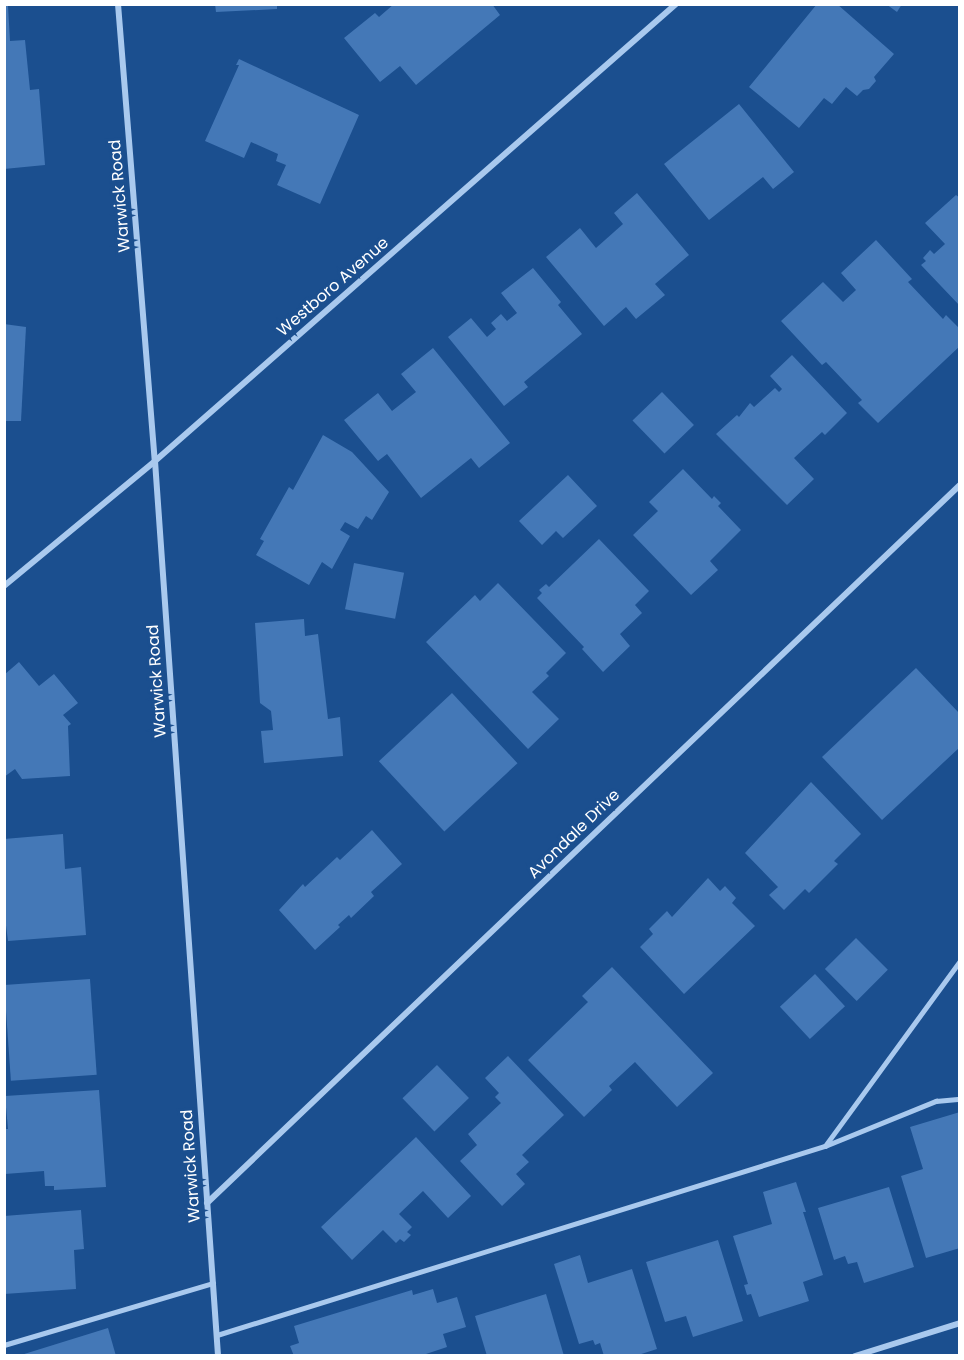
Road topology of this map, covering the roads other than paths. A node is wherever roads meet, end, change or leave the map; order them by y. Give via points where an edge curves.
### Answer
1 (118, 4) edge
2 (676, 4) edge
3 (155, 461) junction
4 (960, 485) edge
5 (4, 586) edge
6 (960, 961) edge
7 (960, 1099) edge
8 (825, 1146) junction
9 (207, 1203) junction
10 (213, 1283) junction
11 (960, 1323) edge
12 (217, 1335) junction
13 (4, 1345) edge
14 (218, 1356) edge
15 (855, 1356) edge

1 - 3 street, Warwick Road
2 - 3 street, Westboro Avenue
3 - 5 street, Westboro Avenue
3 - 9 street, Warwick Road
4 - 9 street, Avondale Drive
6 - 8 lane
7 - 8 lane via 936,1101
8 - 12 lane
9 - 10 street, Warwick Road
10 - 12 street, Warwick Road
10 - 13 lane
11 - 15 street
12 - 14 street, Warwick Road

